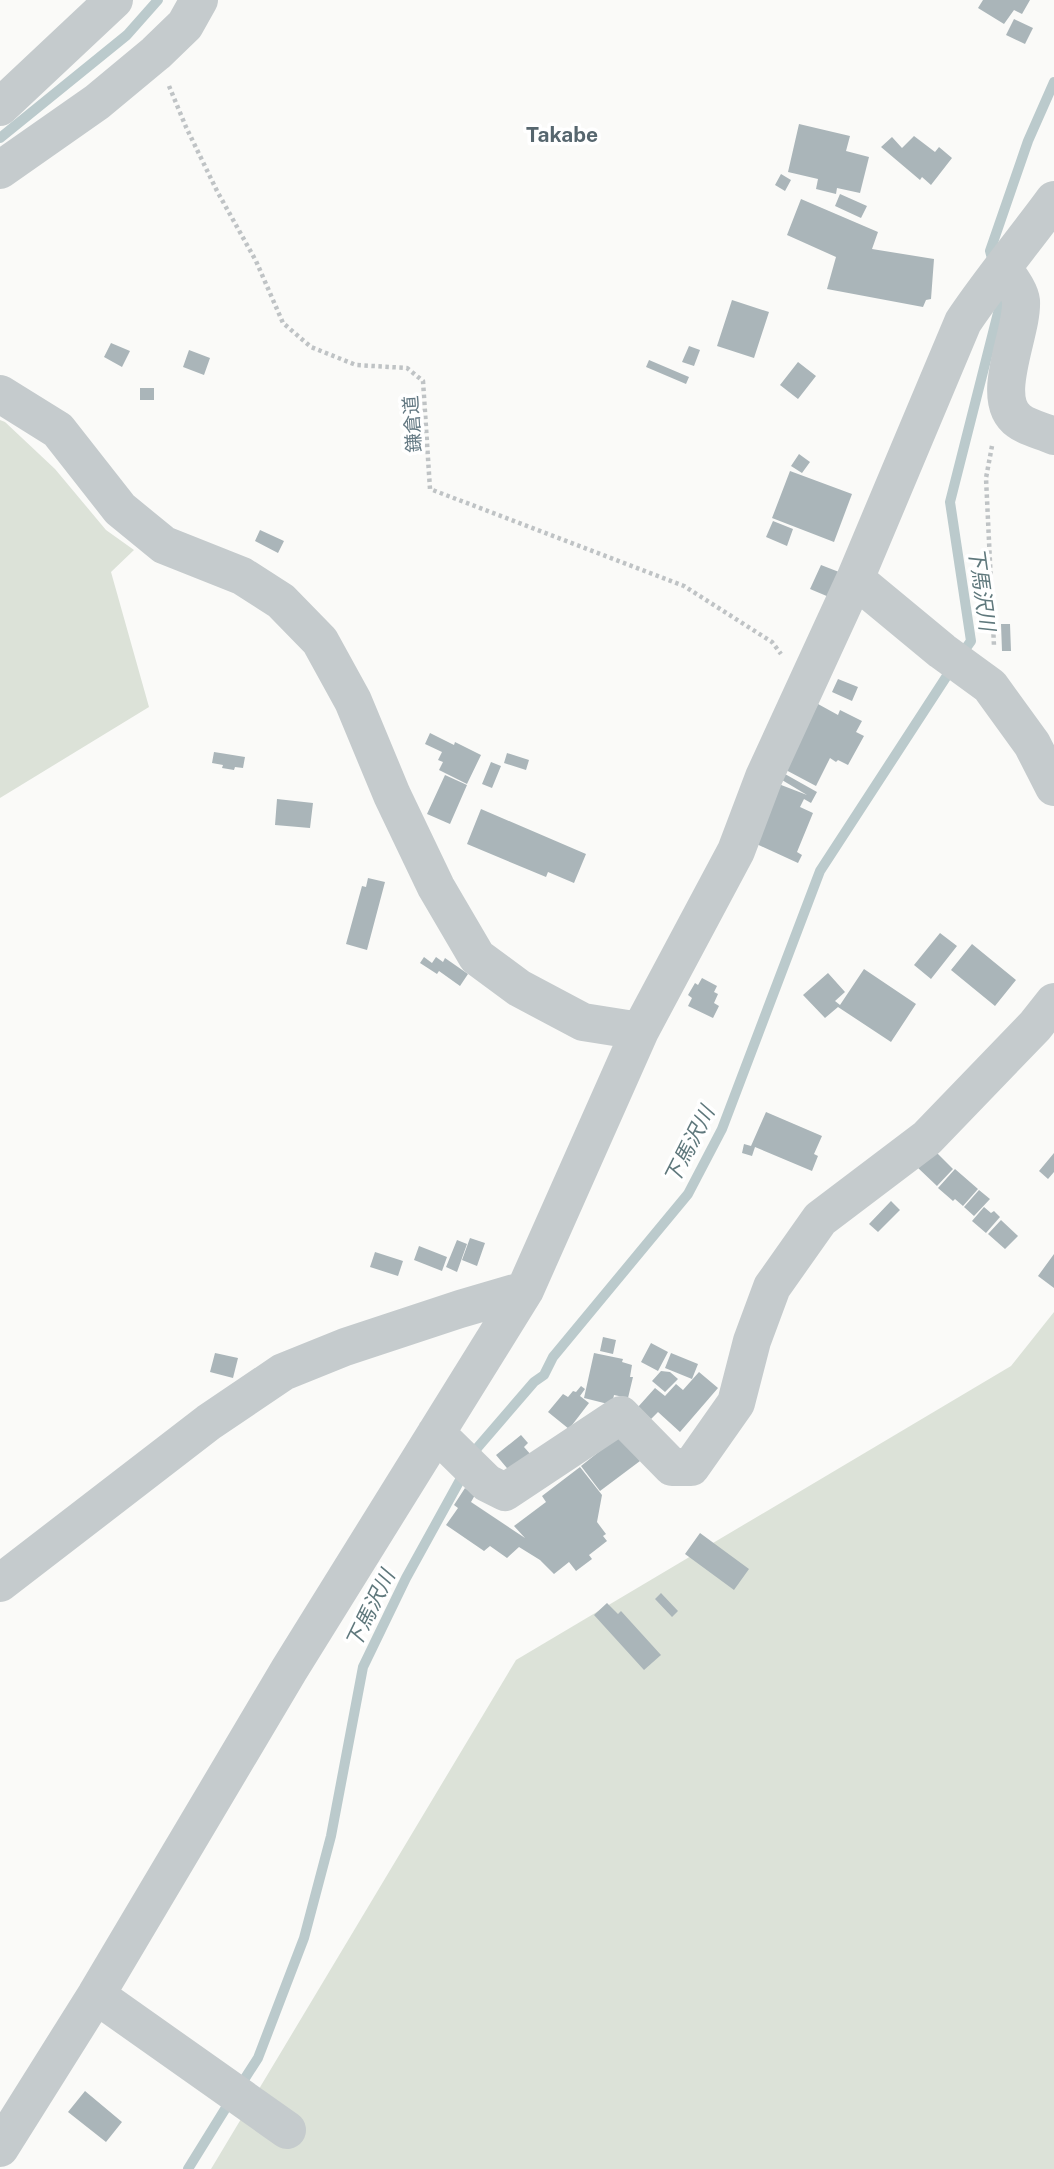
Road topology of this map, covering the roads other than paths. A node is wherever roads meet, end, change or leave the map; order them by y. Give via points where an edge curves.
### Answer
1 (114, 0) edge
2 (199, 0) edge
3 (0, 107) edge
4 (0, 170) edge
5 (1054, 200) edge
6 (995, 277) junction
7 (0, 394) edge
8 (1054, 436) edge
9 (855, 579) junction
10 (1054, 787) edge
11 (1054, 1002) edge
12 (640, 1031) junction
13 (525, 1290) junction
14 (444, 1442) junction
15 (0, 1583) edge
16 (96, 1995) junction
17 (287, 2130) dead end
18 (0, 2148) edge

1 - 3 street
2 - 4 street via 186,25 156,53 97,102
5 - 6 street
6 - 8 street via 1021,299 1006,379 1007,406 1018,421
6 - 9 street via 962,322
7 - 12 street via 58,430 120,509 164,545 242,576 281,601 320,640 353,701 436,887 477,957 519,988 583,1022
9 - 10 street via 967,670 1032,744
9 - 12 street via 764,776 736,851
11 - 14 street via 928,1138 820,1219 772,1287 736,1403 691,1467 672,1467 621,1415 505,1492 487,1483
12 - 13 street
13 - 14 street
13 - 15 street via 345,1347 283,1372 209,1422
14 - 16 street via 289,1670
16 - 17 street
16 - 18 street

